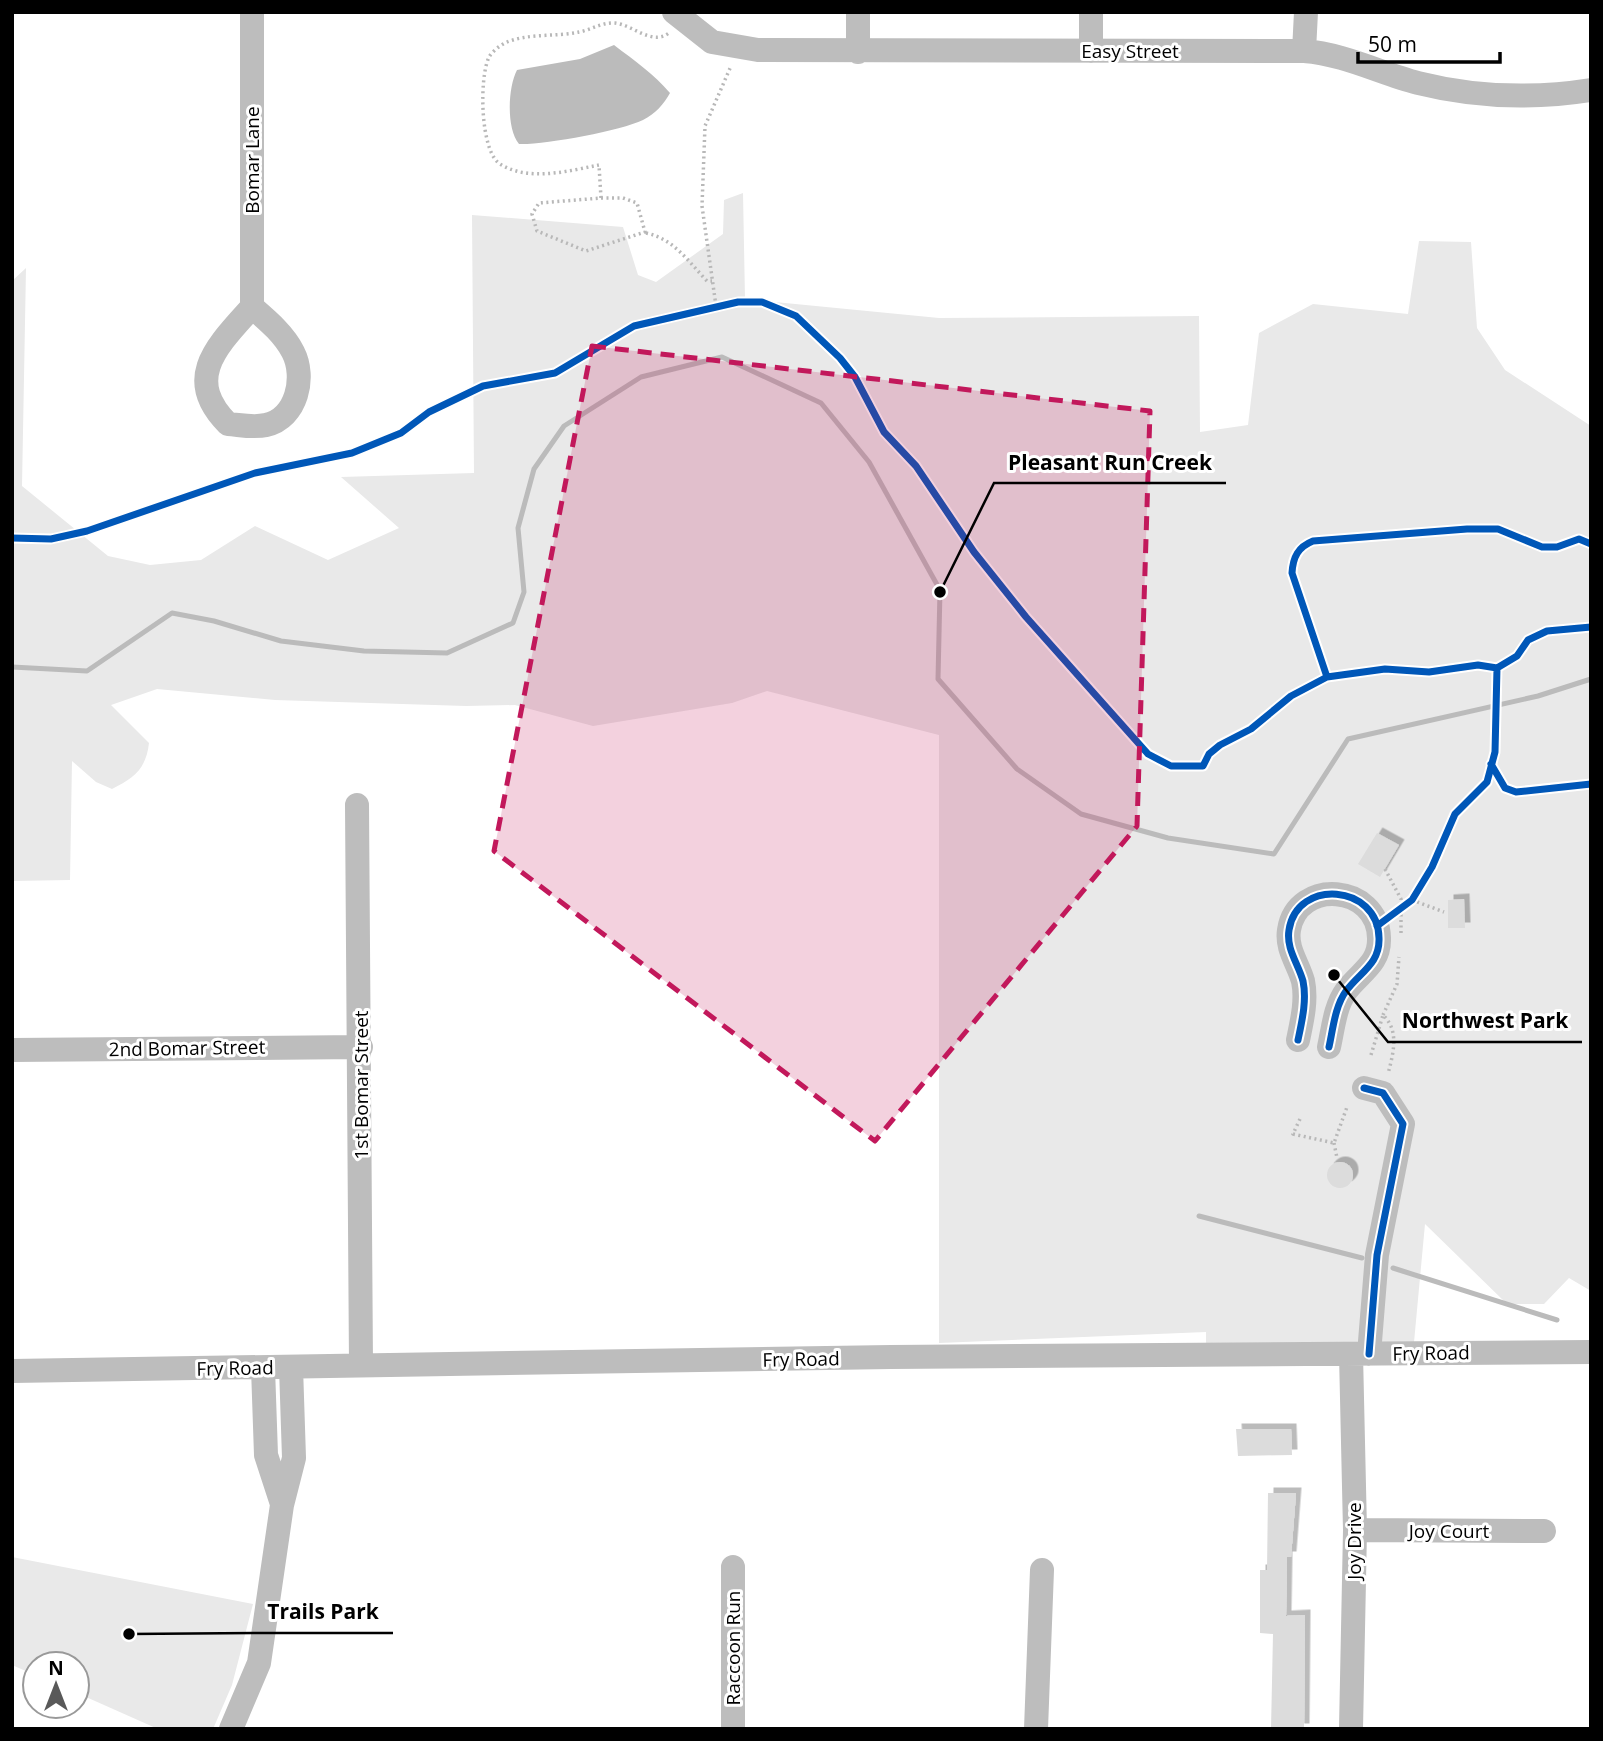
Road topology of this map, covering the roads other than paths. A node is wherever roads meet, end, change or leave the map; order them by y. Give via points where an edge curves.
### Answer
1 (252, 12) edge
2 (858, 12) edge
3 (1091, 12) edge
4 (1306, 12) edge
5 (679, 16) edge
6 (1091, 51) junction
7 (1304, 51) junction
8 (858, 52) junction
9 (1591, 90) edge
10 (252, 307) junction
11 (358, 805) dead end
12 (1298, 1040) dead end
13 (361, 1047) junction
14 (1329, 1047) dead end
15 (12, 1050) edge
16 (1373, 1091) road end
17 (1591, 1352) edge
18 (1360, 1354) junction
19 (361, 1365) junction
20 (291, 1367) junction
21 (263, 1368) junction
22 (12, 1371) edge
23 (282, 1505) junction
24 (1355, 1530) junction
25 (1544, 1531) dead end
26 (733, 1567) dead end
27 (1042, 1570) dead end
28 (231, 1729) edge
29 (733, 1729) edge
30 (1036, 1729) edge
31 (1351, 1729) edge

1 - 10 street, Bomar Lane
2 - 8 street
3 - 6 street
4 - 7 street
5 - 8 street, Easy Street via 712,42 732,47
6 - 7 street, Easy Street
6 - 8 street, Easy Street
7 - 9 street, Easy Street via 1322,52 1456,90 1538,95
10 - 10 street via 215,351 205,372 215,411 228,424 269,425 289,411 297,393 299,370 293,352
11 - 13 street, 1st Bomar Street
12 - 14 street via 1304,985 1290,951 1289,930 1295,911 1314,897 1336,893 1357,898 1375,915 1378,953 1340,1003
13 - 15 street, 2nd Bomar Street
13 - 19 street, 1st Bomar Street
16 - 18 street, Joy Drive via 1403,1124
17 - 18 street, Fry Road
18 - 19 street, Fry Road
18 - 24 street, Joy Drive
19 - 20 street, Fry Road
20 - 21 street, Fry Road
20 - 23 street via 294,1458
21 - 22 street, Fry Road
21 - 23 street via 267,1455
23 - 28 street via 260,1663
24 - 25 street, Joy Court
24 - 31 street, Joy Drive
26 - 29 street, Raccoon Run
27 - 30 street

